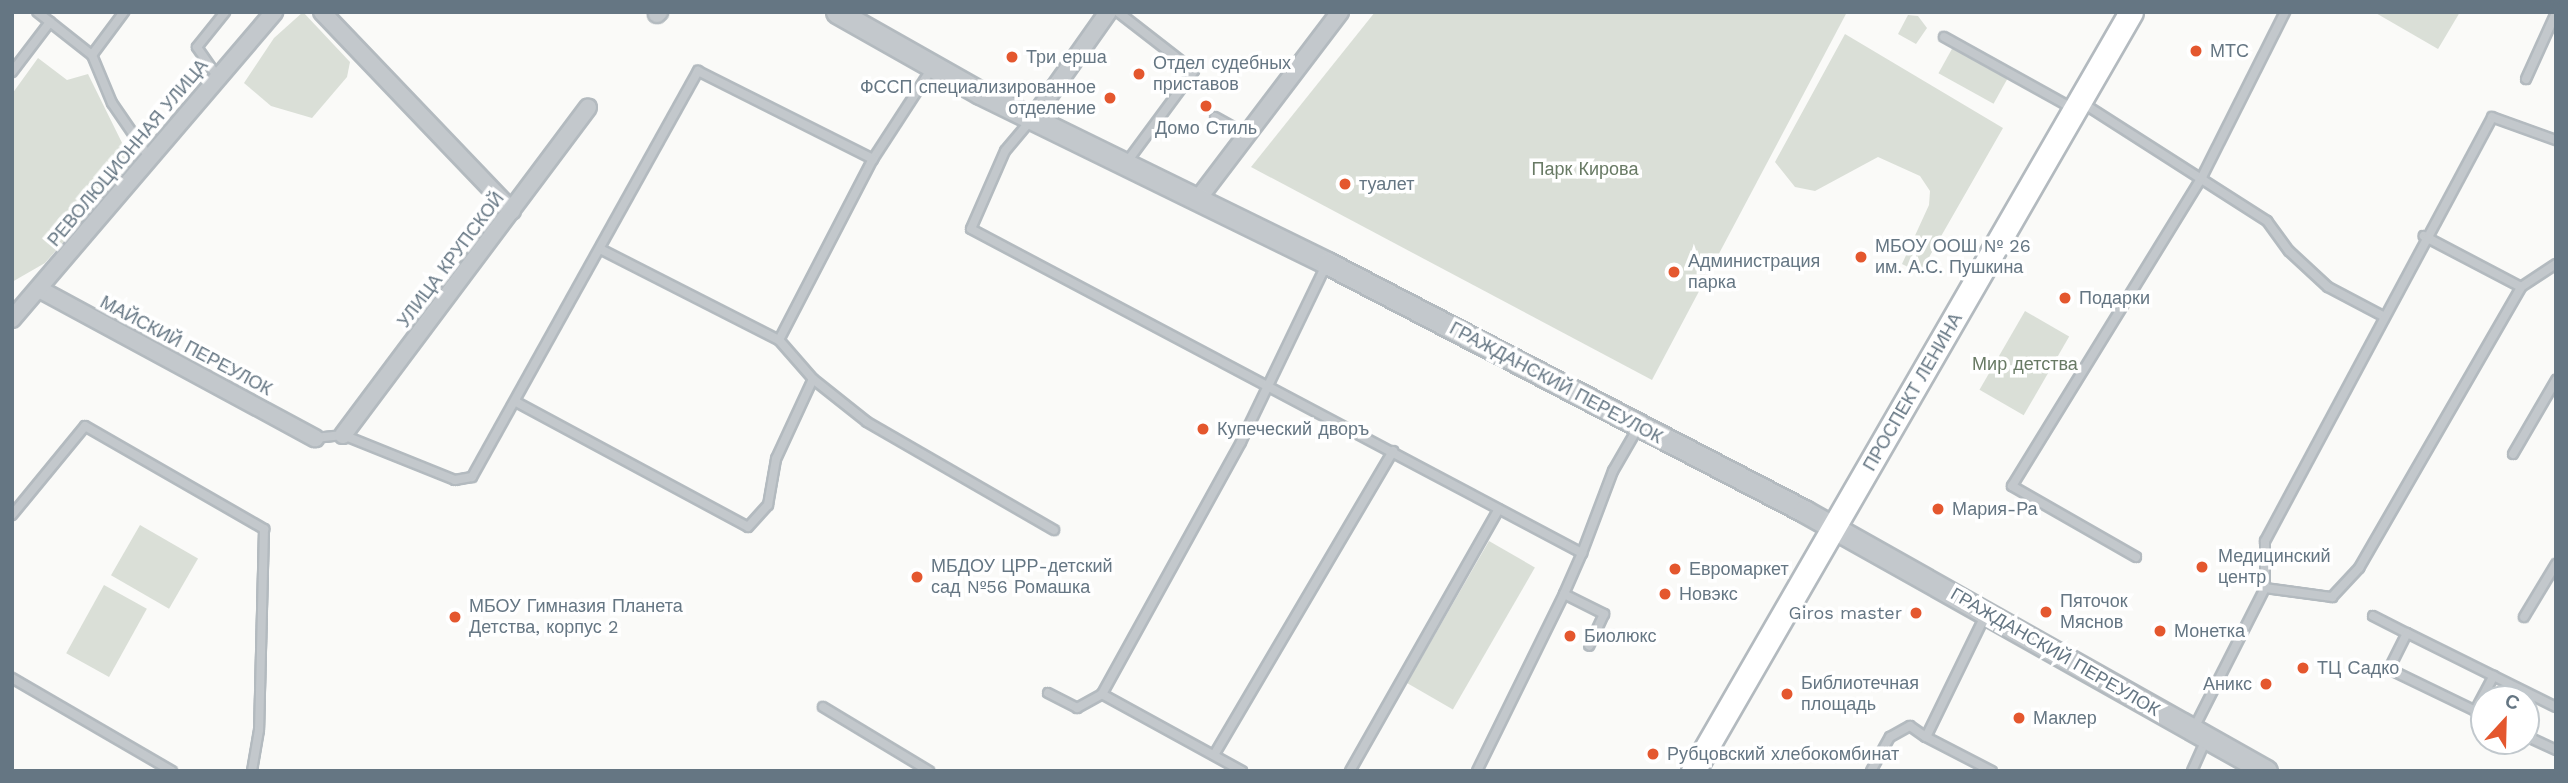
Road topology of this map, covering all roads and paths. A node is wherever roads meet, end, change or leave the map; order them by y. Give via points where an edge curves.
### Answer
1 (37, 12) edge
2 (124, 12) edge
3 (225, 12) edge
4 (274, 12) edge
5 (322, 12) edge
6 (837, 12) edge
7 (1108, 12) edge
8 (1118, 12) edge
9 (1340, 12) edge
10 (2132, 12) edge
11 (2285, 12) edge
12 (2556, 13) edge
13 (50, 22) junction
14 (1944, 37) dead end
15 (92, 55) junction
16 (933, 67) junction
17 (12, 72) edge
18 (217, 76) junction
19 (2526, 79) dead end
20 (2077, 106) junction
21 (588, 108) dead end
22 (1034, 117) junction
23 (1215, 117) dead end
24 (1244, 133) junction
25 (2556, 140) edge
26 (149, 156) junction
27 (873, 159) junction
28 (1127, 162) junction
29 (2202, 177) junction
30 (1198, 199) junction
31 (512, 211) junction
32 (2424, 236) junction
33 (602, 250) junction
34 (1327, 263) junction
35 (2556, 264) edge
36 (2521, 287) junction
37 (39, 289) junction
38 (2381, 315) junction
39 (12, 319) edge
40 (779, 340) junction
41 (813, 379) junction
42 (2556, 380) edge
43 (1270, 383) junction
44 (518, 403) junction
45 (1639, 426) junction
46 (343, 435) junction
47 (315, 438) joint
48 (1394, 451) junction
49 (2512, 454) dead end
50 (1499, 509) junction
51 (12, 514) edge
52 (1834, 527) junction
53 (1054, 530) dead end
54 (1583, 553) junction
55 (2136, 557) dead end
56 (2556, 564) edge
57 (2265, 588) junction
58 (1564, 594) junction
59 (1986, 612) junction
60 (2372, 616) dead end
61 (2524, 617) dead end
62 (2407, 633) junction
63 (1589, 646) dead end
64 (2494, 676) junction
65 (12, 678) edge
66 (2489, 685) edge
67 (1048, 693) dead end
68 (1102, 694) junction
69 (2556, 706) edge
70 (824, 707) dead end
71 (2470, 709) edge
72 (2199, 736) junction
73 (1926, 737) junction
74 (2540, 743) edge
75 (2556, 750) edge
76 (1214, 755) junction
77 (172, 771) edge
78 (252, 771) edge
79 (929, 771) edge
80 (1242, 771) edge
81 (1350, 771) edge
82 (1477, 771) edge
83 (1693, 771) edge
84 (1871, 771) edge
85 (1992, 771) edge
86 (2192, 771) edge
87 (2266, 771) edge

1 - 13 lane
2 - 15 lane
3 - 18 lane via 198,47
4 - 18 street, РЕВОЛЮЦИОННАЯ УЛИЦА
5 - 31 street
6 - 16 street, ГРАЖДАНСКИЙ ПЕРЕУЛОК
7 - 22 street
8 - 28 lane via 1194,71
9 - 24 street
10 - 20 main road, ПРОСПЕКТ ЛЕНИНА
11 - 29 lane
12 - 19 lane
13 - 15 lane
13 - 17 lane
14 - 20 lane
15 - 26 lane via 112,103
16 - 22 street, ГРАЖДАНСКИЙ ПЕРЕУЛОК
16 - 27 lane
18 - 26 street, РЕВОЛЮЦИОННАЯ УЛИЦА
20 - 29 lane
20 - 52 main road, ПРОСПЕКТ ЛЕНИНА
21 - 31 street, УЛИЦА КРУПСКОЙ
22 - 28 street, ГРАЖДАНСКИЙ ПЕРЕУЛОК
22 - 43 lane via 1005,151 971,229
23 - 24 lane
24 - 30 street
25 - 32 lane via 2492,117
26 - 37 street, РЕВОЛЮЦИОННАЯ УЛИЦА
27 - 33 lane via 698,71
27 - 40 lane
28 - 30 street, ГРАЖДАНСКИЙ ПЕРЕУЛОК
29 - 38 lane via 2267,221 2289,251 2328,286
29 - 55 lane via 2012,486
30 - 34 street, ГРАЖДАНСКИЙ ПЕРЕУЛОК
31 - 46 street, УЛИЦА КРУПСКОЙ
32 - 36 lane
32 - 38 lane
33 - 40 lane
33 - 44 lane
34 - 43 lane
34 - 45 street, ГРАЖДАНСКИЙ ПЕРЕУЛОК
35 - 36 lane
36 - 57 lane via 2359,568 2332,597
37 - 39 street, РЕВОЛЮЦИОННАЯ УЛИЦА
37 - 47 street, МАЙСКИЙ ПЕРЕУЛОК
38 - 57 lane via 2265,541
40 - 41 lane
41 - 44 lane via 776,459 768,505 748,527
41 - 53 lane via 867,422
42 - 49 lane
43 - 48 lane
43 - 68 lane
44 - 46 lane via 471,477 456,480
45 - 52 street, ГРАЖДАНСКИЙ ПЕРЕУЛОК
45 - 54 lane via 1613,471
46 - 47 lane
48 - 50 lane
48 - 76 lane
50 - 54 lane
50 - 81 lane
51 - 78 lane via 85,426 264,529 259,730
52 - 59 street, ГРАЖДАНСКИЙ ПЕРЕУЛОК
52 - 83 main road, ПРОСПЕКТ ЛЕНИНА
54 - 58 lane
56 - 61 lane
57 - 72 lane
58 - 63 lane via 1604,614
58 - 82 lane
59 - 72 street, ГРАЖДАНСКИЙ ПЕРЕУЛОК
59 - 73 lane
60 - 62 lane
62 - 64 lane
62 - 71 lane via 2389,669
64 - 66 lane
64 - 69 lane
65 - 77 lane
67 - 68 lane via 1077,708
68 - 76 lane
70 - 79 lane
72 - 86 lane
72 - 87 street, ГРАЖДАНСКИЙ ПЕРЕУЛОК
73 - 84 lane via 1910,726 1890,737
73 - 85 lane
74 - 75 lane
76 - 80 lane

